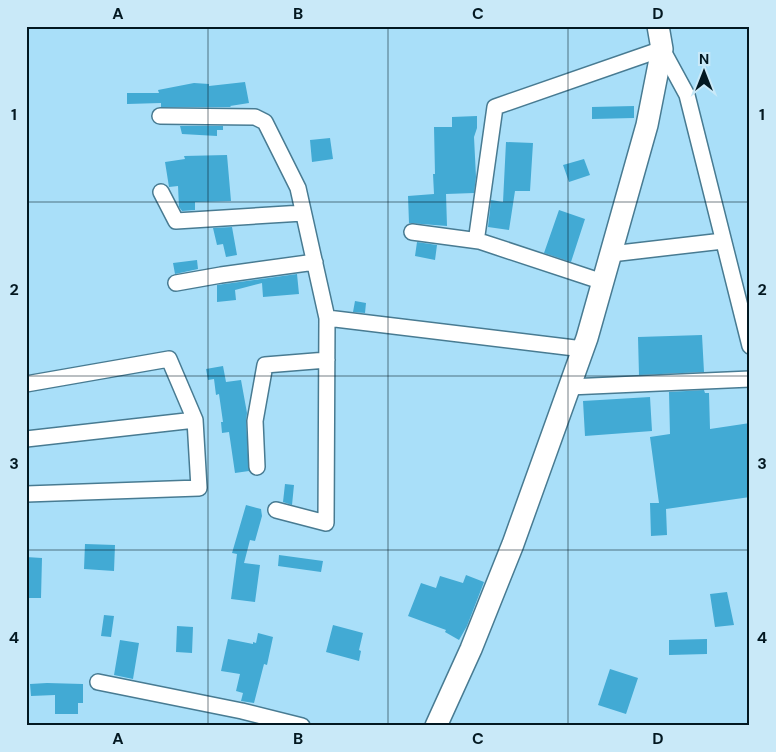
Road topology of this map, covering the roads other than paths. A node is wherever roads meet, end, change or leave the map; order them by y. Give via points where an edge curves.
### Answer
1 (658, 26) edge
2 (662, 49) junction
3 (160, 116) dead end
4 (161, 192) dead end
5 (303, 213) junction
6 (412, 232) dead end
7 (477, 235) dead end
8 (724, 241) junction
9 (611, 254) junction
10 (314, 262) junction
11 (603, 282) junction
12 (176, 283) dead end
13 (328, 318) junction
14 (750, 346) edge
15 (583, 349) junction
16 (327, 360) junction
17 (750, 379) edge
18 (26, 384) edge
19 (569, 388) junction
20 (195, 420) junction
21 (26, 439) edge
22 (257, 467) dead end
23 (26, 494) edge
24 (276, 510) dead end
25 (98, 682) dead end
26 (302, 726) edge
27 (436, 726) edge

1 - 2 street
2 - 7 street via 495,107
2 - 8 street via 687,95
2 - 9 street via 648,125
3 - 5 street via 255,117 265,122 298,188
4 - 5 street via 176,222
5 - 10 street
6 - 11 street via 479,241
8 - 9 street
8 - 14 street
9 - 11 street
10 - 12 street
10 - 13 street
11 - 15 street
13 - 15 street
13 - 16 street
15 - 19 street
16 - 22 street via 265,365 255,421
16 - 24 street via 326,523
17 - 19 street
18 - 20 street via 169,359
19 - 27 street via 513,544
20 - 21 street
20 - 23 street via 199,488
25 - 26 street

